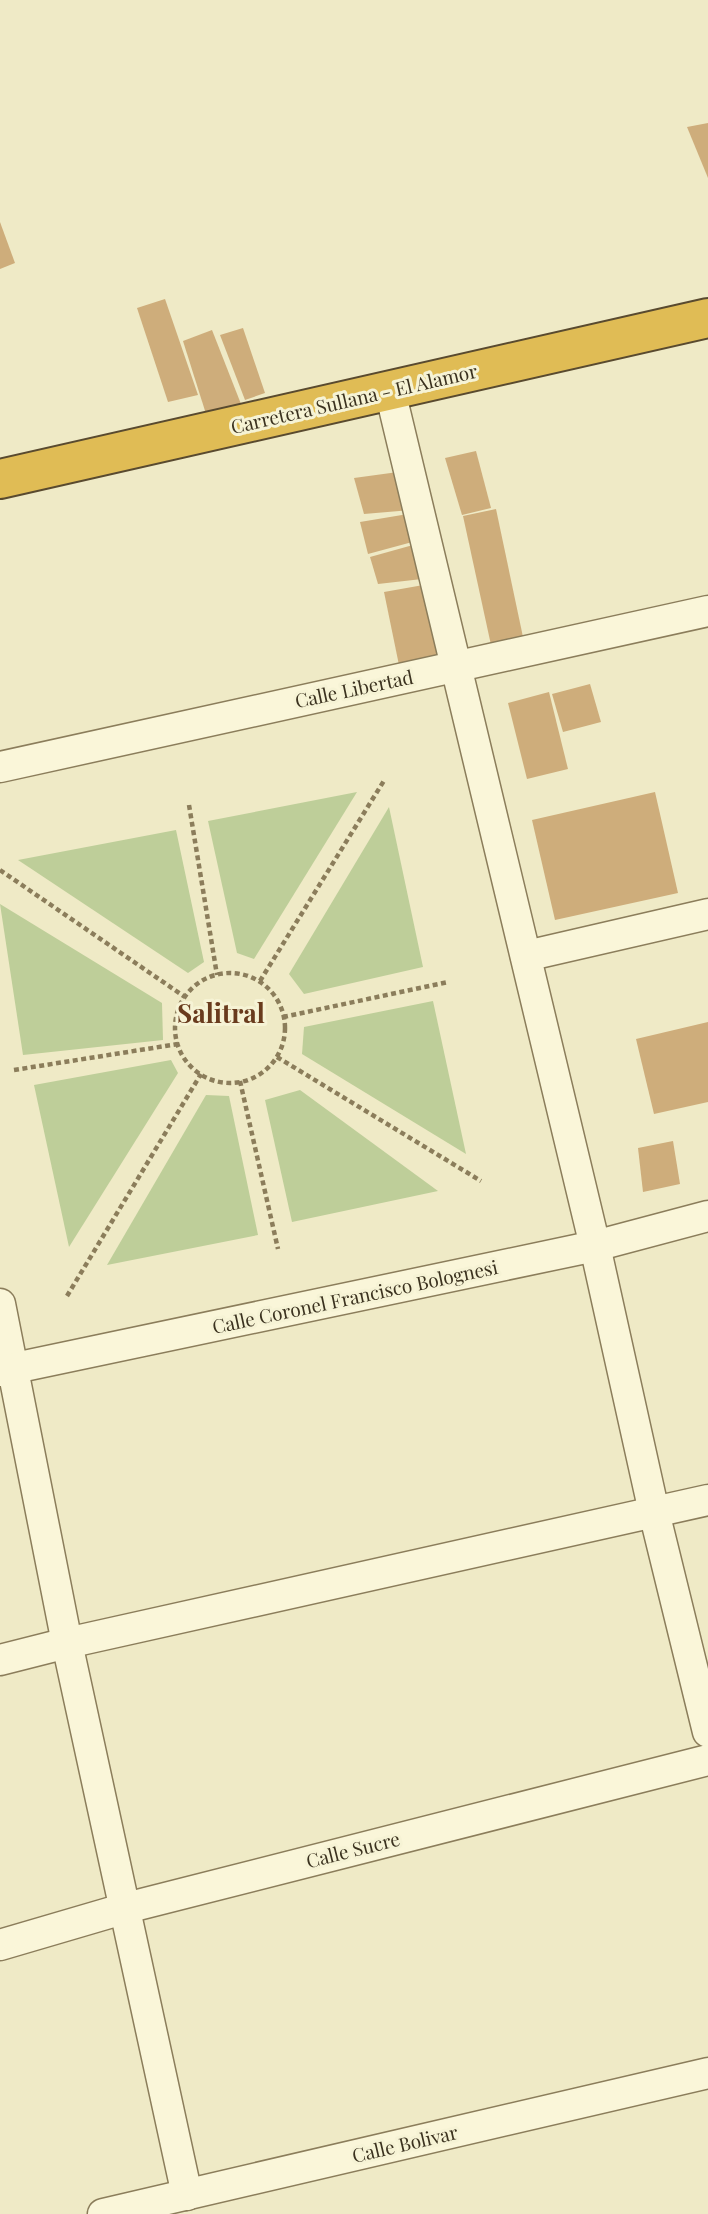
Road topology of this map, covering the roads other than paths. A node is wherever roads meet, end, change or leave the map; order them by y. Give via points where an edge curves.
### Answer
1 (708, 318) edge
2 (390, 391) junction
3 (0, 479) edge
4 (708, 611) edge
5 (456, 667) junction
6 (0, 767) edge
7 (708, 914) edge
8 (526, 956) junction
9 (708, 1216) edge
10 (595, 1246) junction
11 (0, 1304) edge
12 (7, 1369) edge
13 (708, 1500) edge
14 (654, 1512) junction
15 (66, 1643) junction
16 (0, 1660) edge
17 (708, 1732) edge
18 (708, 1760) edge
19 (125, 1908) junction
20 (0, 1945) edge
21 (708, 2073) edge
22 (187, 2194) junction
23 (103, 2214) edge

1 - 2 highway, Carretera Sullana - El Alamor
2 - 3 highway, Carretera Sullana - El Alamor
2 - 5 street
4 - 5 street, Calle Libertad
5 - 6 street, Calle Libertad
5 - 8 street
7 - 8 street
8 - 10 street
9 - 10 street, Calle Coronel Francisco Bolognesi
10 - 12 street, Calle Coronel Francisco Bolognesi
10 - 14 street
11 - 12 street
12 - 15 street
13 - 14 street
14 - 15 street
14 - 17 street
15 - 16 street
15 - 19 street
18 - 19 street, Calle Sucre
19 - 20 street, Calle Sucre
19 - 22 street
21 - 22 street, Calle Bolivar
22 - 23 street, Calle Bolivar

